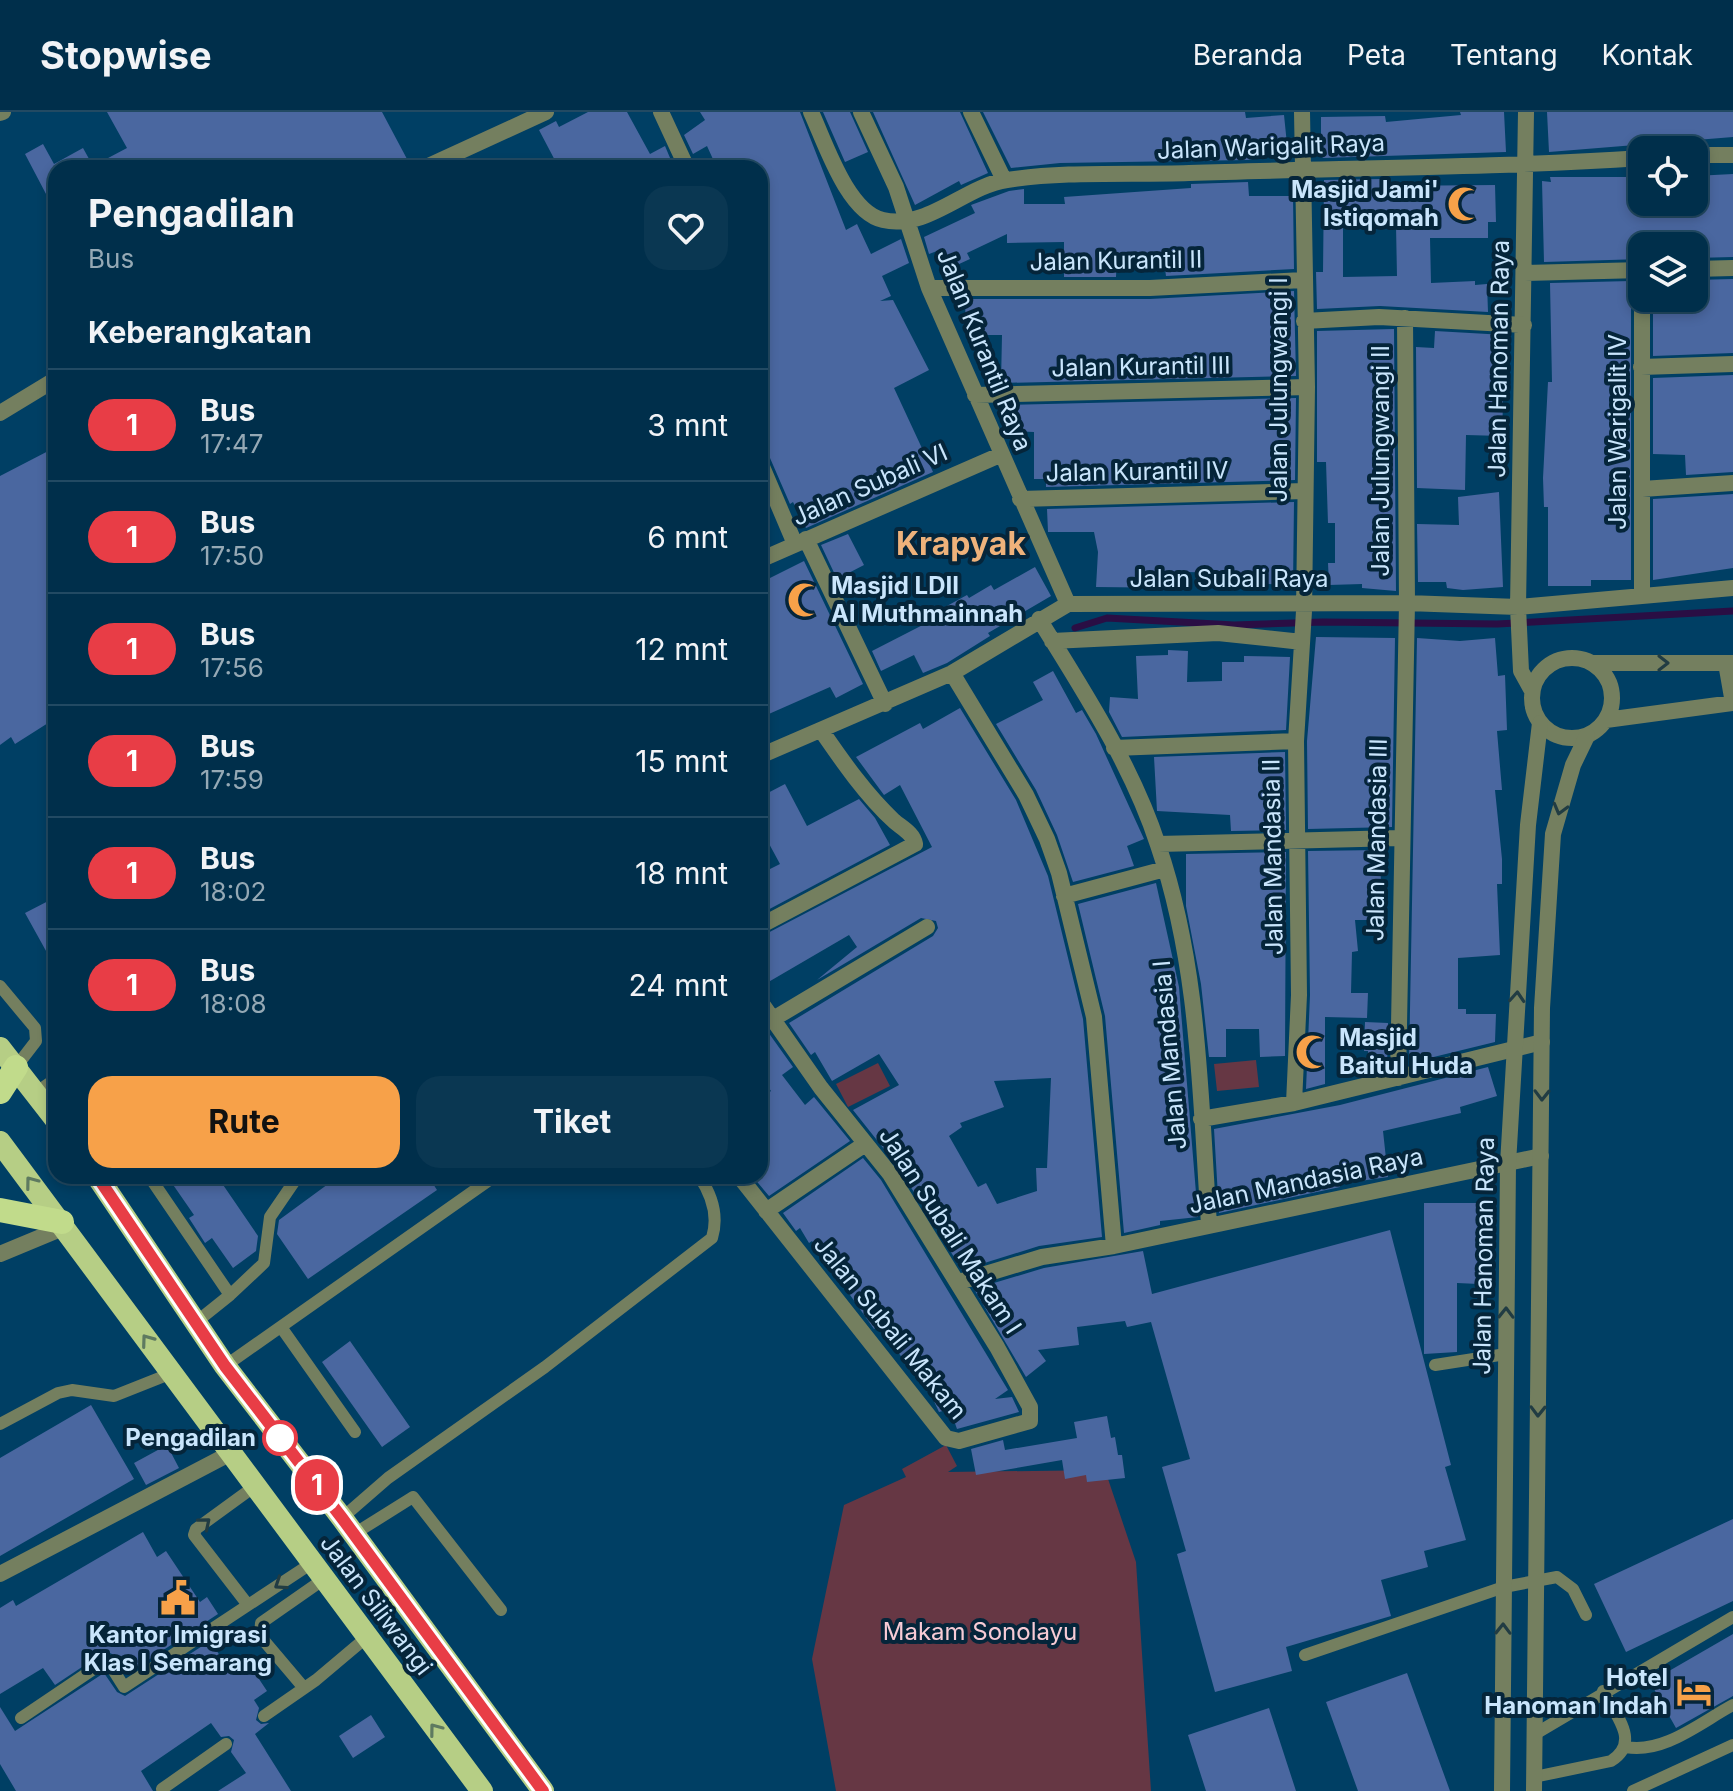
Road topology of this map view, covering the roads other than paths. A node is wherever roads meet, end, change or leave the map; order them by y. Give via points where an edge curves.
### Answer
1 (546, 112) edge
2 (661, 112) edge
3 (811, 112) edge
4 (861, 112) edge
5 (971, 112) edge
6 (1302, 112) edge
7 (1526, 112) edge
8 (519, 118) edge
9 (1708, 155) edge
10 (1733, 155) edge
11 (1628, 159) edge
12 (439, 160) edge
13 (683, 160) edge
14 (1527, 166) junction
15 (1302, 168) junction
16 (1004, 180) junction
17 (909, 222) junction
18 (1733, 268) edge
19 (1708, 269) edge
20 (1628, 270) edge
21 (1525, 273) junction
22 (1303, 280) junction
23 (929, 288) junction
24 (1642, 312) edge
25 (1405, 318) junction
26 (1304, 321) junction
27 (1524, 325) junction
28 (1733, 364) edge
29 (1641, 367) junction
30 (48, 387) edge
31 (1307, 387) junction
32 (975, 395) junction
33 (0, 413) edge
34 (1000, 455) junction
35 (768, 478) edge
36 (1733, 483) edge
37 (1642, 489) junction
38 (1304, 491) junction
39 (1020, 499) junction
40 (800, 542) junction
41 (768, 556) edge
42 (1733, 588) edge
43 (1642, 594) junction
44 (1068, 604) junction
45 (1304, 607) junction
46 (1406, 619) junction
47 (1518, 619) junction
48 (1046, 631) junction
49 (1302, 638) junction
50 (1521, 653) junction
51 (1553, 661) junction
52 (1593, 663) junction
53 (1730, 663) edge
54 (954, 676) junction
55 (1532, 691) junction
56 (1733, 703) edge
57 (885, 704) junction
58 (1606, 720) junction
59 (1540, 723) junction
60 (821, 730) junction
61 (1587, 736) junction
62 (1296, 741) junction
63 (1114, 748) junction
64 (768, 753) edge
65 (1400, 838) junction
66 (1298, 840) junction
67 (1158, 844) junction
68 (1165, 869) junction
69 (1064, 896) junction
70 (768, 922) edge
71 (927, 927) dead end
72 (0, 986) edge
73 (768, 1012) edge
74 (773, 1019) junction
75 (1542, 1042) junction
76 (0, 1048) edge
77 (1513, 1049) junction
78 (16, 1067) junction
79 (1398, 1078) junction
80 (48, 1086) edge
81 (0, 1092) edge
82 (37, 1094) junction
83 (1294, 1103) junction
84 (48, 1109) edge
85 (1201, 1119) junction
86 (0, 1142) edge
87 (865, 1144) junction
88 (1541, 1156) junction
89 (1508, 1164) junction
90 (110, 1184) edge
91 (154, 1184) edge
92 (293, 1184) edge
93 (484, 1184) edge
94 (704, 1184) edge
95 (745, 1184) edge
96 (0, 1210) edge
97 (766, 1211) junction
98 (1209, 1224) junction
99 (63, 1225) junction
100 (1114, 1246) junction
101 (0, 1254) edge
102 (959, 1282) junction
103 (230, 1295) junction
104 (195, 1323) junction
105 (281, 1327) junction
106 (1506, 1354) junction
107 (1435, 1365) dead end
108 (225, 1366) junction
109 (172, 1373) junction
110 (1032, 1416) joint
111 (0, 1424) edge
112 (355, 1432) dead end
113 (231, 1453) junction
114 (255, 1486) junction
115 (348, 1526) junction
116 (318, 1571) junction
117 (0, 1574) edge
118 (1537, 1581) junction
119 (1504, 1587) junction
120 (248, 1605) junction
121 (501, 1610) dead end
122 (1586, 1615) dead end
123 (1733, 1617) edge
124 (367, 1637) junction
125 (1305, 1655) dead end
126 (304, 1688) junction
127 (1603, 1691) junction
128 (1733, 1705) edge
129 (264, 1716) dead end
130 (21, 1718) dead end
131 (1535, 1734) junction
132 (226, 1744) dead end
133 (1733, 1745) edge
134 (1626, 1747) junction
135 (1534, 1784) edge
136 (162, 1789) edge
137 (482, 1791) edge
138 (543, 1791) edge
139 (1502, 1791) edge
140 (1633, 1791) edge

1 - 8 street
2 - 13 street
3 - 17 street via 839,175 866,211 881,220
4 - 17 street, Jalan Kurantil Raya
5 - 16 street
6 - 15 street, Jalan Julungwangi I
7 - 14 street, Jalan Hanoman Raya
8 - 12 street
9 - 10 street
11 - 14 street, Jalan Warigalit Raya
14 - 15 street, Jalan Warigalit Raya
14 - 21 street, Jalan Hanoman Raya
15 - 16 street, Jalan Warigalit Raya
15 - 22 street, Jalan Julungwangi I
16 - 17 street, Jalan Warigalit Raya
17 - 23 street, Jalan Kurantil Raya
18 - 19 street
20 - 21 street
21 - 27 street, Jalan Hanoman Raya
22 - 23 street, Jalan Kurantil II via 1150,288
22 - 26 street, Jalan Julungwangi I
23 - 32 street, Jalan Kurantil Raya
24 - 29 street, Jalan Warigalit IV
25 - 26 street
25 - 27 street
25 - 46 street, Jalan Julungwangi II
26 - 31 street, Jalan Julungwangi I
27 - 47 street, Jalan Hanoman Raya
28 - 29 street
29 - 37 street, Jalan Warigalit IV
30 - 33 street
31 - 32 street, Jalan Kurantil III
31 - 38 street, Jalan Julungwangi I
32 - 34 street, Jalan Kurantil Raya
34 - 39 street, Jalan Kurantil Raya
34 - 40 street, Jalan Subali VI
35 - 40 street
36 - 37 street
37 - 43 street, Jalan Warigalit IV
38 - 39 street, Jalan Kurantil IV
38 - 45 street, Jalan Julungwangi I
39 - 44 street, Jalan Kurantil Raya
40 - 41 street, Jalan Subali VI
40 - 57 street
42 - 43 street, Jalan Subali Raya
43 - 47 street, Jalan Subali Raya
44 - 45 street, Jalan Subali Raya
44 - 48 street, Jalan Subali Raya
45 - 46 street, Jalan Subali Raya
45 - 49 street, Jalan Mandasia II
46 - 47 street, Jalan Subali Raya
46 - 65 street, Jalan Mandasia III
47 - 50 street, Jalan Hanoman Raya
48 - 49 street
48 - 54 street, Jalan Subali Raya
48 - 63 street, Jalan Mandasia I
49 - 62 street, Jalan Mandasia II
50 - 51 street via 1533,662
50 - 55 street, Jalan Hanoman Raya via 1521,671
51 - 52 street via 1566,657
51 - 55 street
52 -> 53 street
52 - 58 street via 1613,695
53 - 56 street
54 - 57 street, Jalan Subali Raya
54 - 69 street via 1047,839
55 - 59 street
56 - 58 street
57 - 60 street, Jalan Subali Raya
58 - 61 street
59 - 61 street via 1562,737
77 -> 59 street, Jalan Hanoman Raya
60 - 64 street, Jalan Subali Raya
60 - 70 street via 915,844
61 -> 75 street via 1553,834
62 - 63 street
62 - 66 street, Jalan Mandasia II
63 - 67 street, Jalan Mandasia I
65 - 66 street
65 - 79 street, Jalan Mandasia III
66 - 67 street
66 - 83 street, Jalan Mandasia II
67 - 68 street, Jalan Mandasia I
68 - 69 street
68 - 85 street, Jalan Mandasia I via 1192,982
69 - 100 street via 1094,1017
71 - 74 street
72 - 78 lane via 35,1028 36,1041
73 - 74 street, Jalan Subali Makam I
74 - 87 street, Jalan Subali Makam I
75 - 77 street
75 -> 88 street
76 - 78 highway
77 - 79 street
77 - 89 street, Jalan Hanoman Raya
78 - 81 highway
78 - 82 highway
79 - 83 street
80 - 82 street
82 - 84 highway
83 - 85 street
85 - 98 street, Jalan Mandasia I
99 -> 86 highway, Jalan Siliwangi
87 - 97 street
87 - 102 street, Jalan Subali Makam I
88 - 89 street, Jalan Mandasia Raya
88 -> 118 street
89 - 98 street, Jalan Mandasia Raya
106 -> 89 street, Jalan Hanoman Raya
90 - 104 highway, Jalan Siliwangi
91 - 103 lane
92 - 103 lane via 270,1217 264,1263
93 - 105 lane
94 - 115 lane via 715,1213 712,1238 557,1358 388,1478
95 - 97 street, Jalan Subali Makam
96 - 99 highway
97 - 110 street, Jalan Subali Makam via 946,1438 959,1441 1026,1425
98 - 100 street, Jalan Mandasia Raya
99 - 101 street
109 -> 99 highway, Jalan Siliwangi
100 - 102 street, Jalan Mandasia Raya via 1042,1257
102 - 110 street, Jalan Subali Makam I
103 - 104 lane
104 - 108 highway, Jalan Siliwangi
105 - 108 lane
105 - 112 lane
106 - 107 lane
106 - 119 street, Jalan Hanoman Raya
108 - 115 highway, Jalan Siliwangi
109 - 111 lane via 114,1396 58,1393
109 - 113 highway, Jalan Siliwangi
113 - 114 highway, Jalan Siliwangi
113 - 117 street
114 - 116 highway, Jalan Siliwangi
120 -> 114 lane via 194,1535
115 - 121 lane via 413,1497
115 - 138 highway, Jalan Siliwangi
116 -> 120 lane
116 - 124 highway, Jalan Siliwangi
116 - 126 lane via 261,1623 260,1636
118 - 119 lane
118 - 122 lane via 1557,1577 1566,1582
118 - 131 street
119 - 125 lane
139 -> 119 street, Jalan Hanoman Raya
120 - 130 lane via 124,1687 107,1660
123 - 127 lane
124 - 126 lane
137 -> 124 highway, Jalan Siliwangi
126 - 129 lane
127 - 131 lane
127 - 134 lane via 1626,1736
128 - 134 lane via 1663,1744 1639,1750
131 - 135 street
132 - 136 lane
133 - 140 lane
134 - 135 lane via 1611,1761

